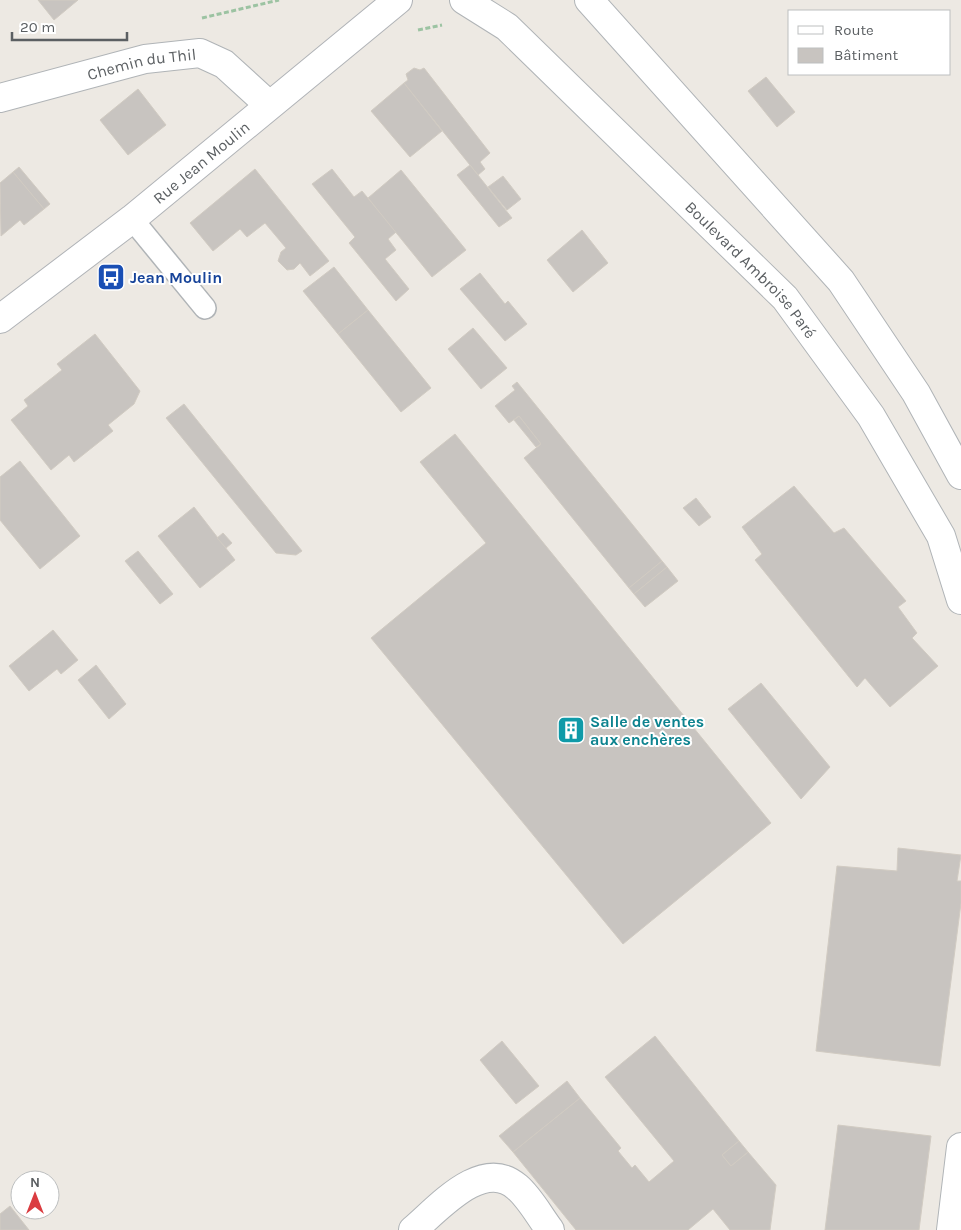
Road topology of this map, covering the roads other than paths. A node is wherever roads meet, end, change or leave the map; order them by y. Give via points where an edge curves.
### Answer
1 (398, 0) edge
2 (464, 0) edge
3 (589, 0) edge
4 (0, 98) edge
5 (269, 105) junction
6 (132, 219) junction
7 (206, 308) dead end
8 (0, 320) edge
9 (961, 475) edge
10 (961, 600) edge
11 (961, 1148) edge
12 (413, 1230) edge
13 (550, 1230) edge
14 (951, 1230) edge

1 - 5 street, Rue Jean Moulin
2 - 10 street, Boulevard Ambroise Paré via 506,27 785,298 871,416 941,536
3 - 9 street via 841,281 916,393
4 - 5 street, Chemin du Thil via 145,59 200,53 224,64
5 - 6 street, Rue Jean Moulin
6 - 7 lane
6 - 8 street, Rue Jean Moulin
11 - 14 street
12 - 13 street via 471,1181 496,1176 517,1186

